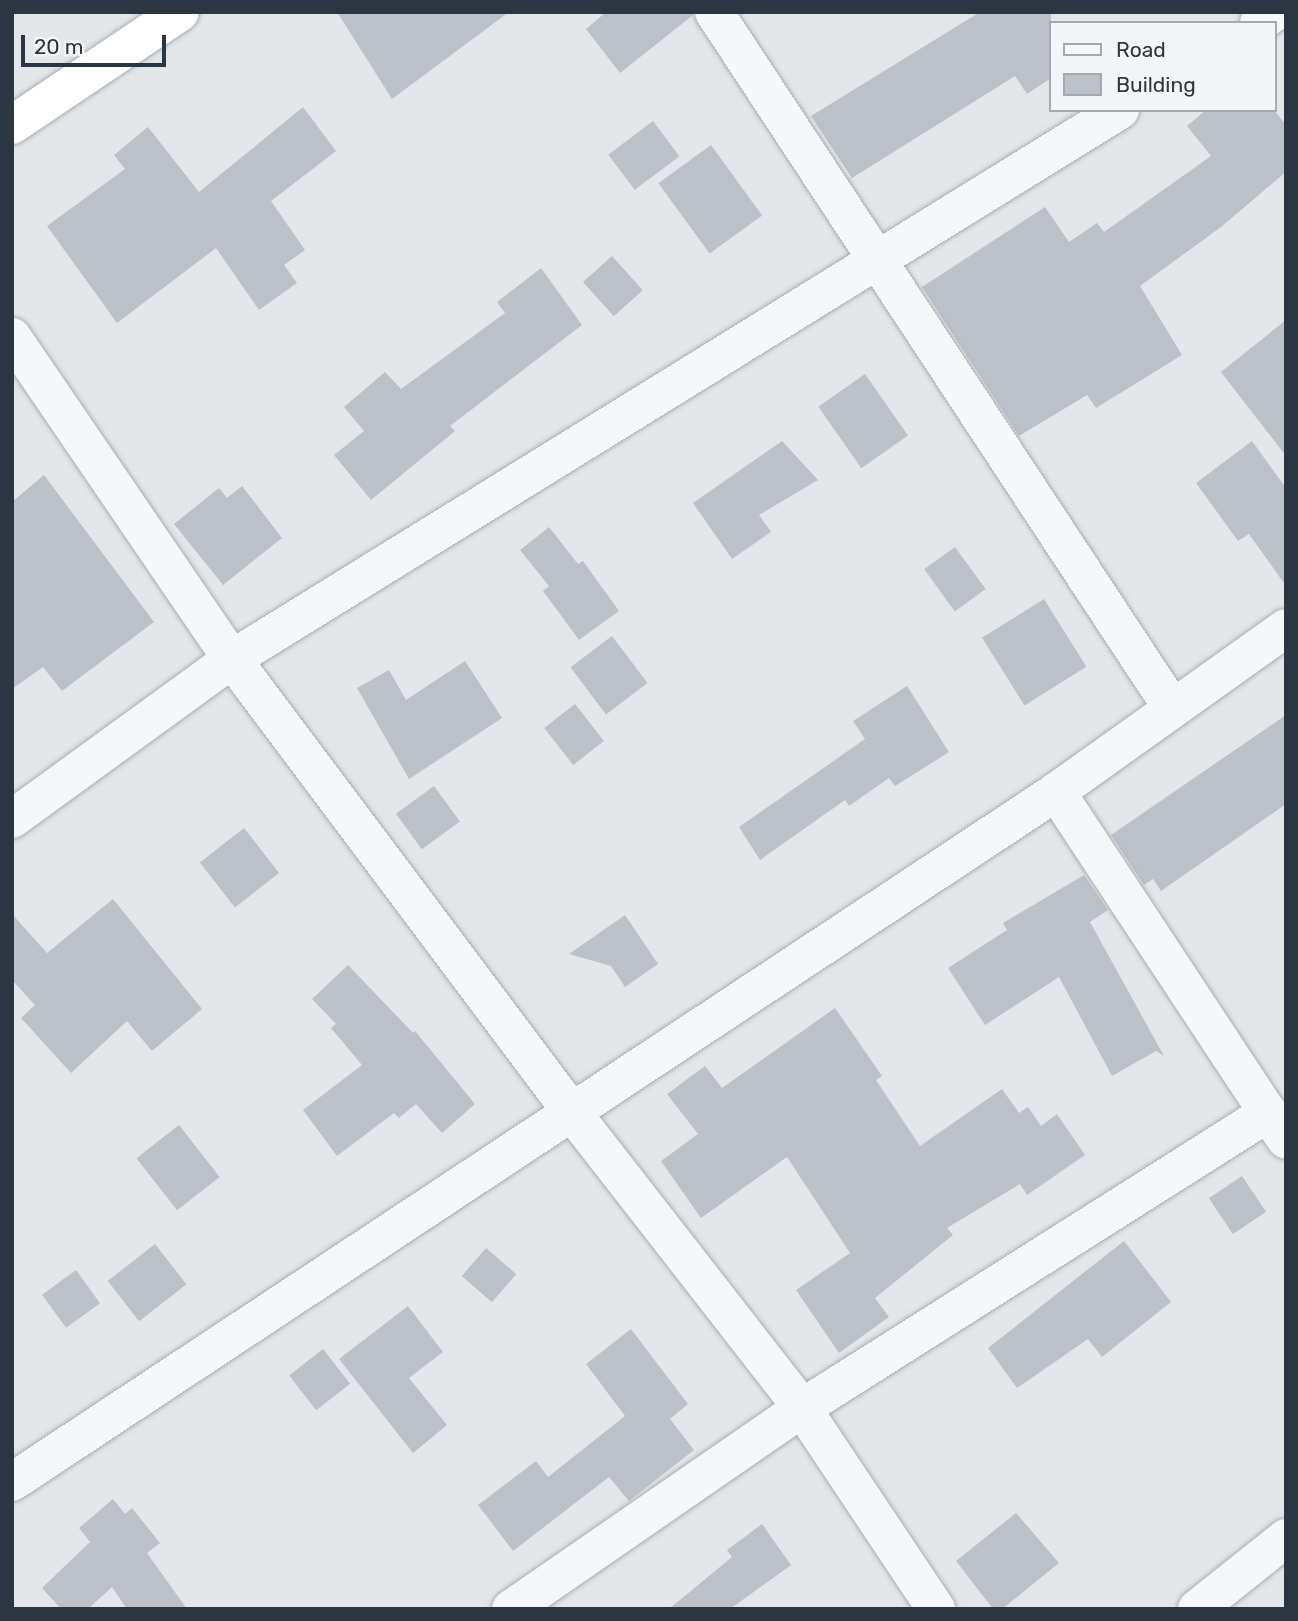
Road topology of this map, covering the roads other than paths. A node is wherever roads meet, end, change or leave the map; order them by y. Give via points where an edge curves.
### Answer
1 (180, 12) edge
2 (714, 12) edge
3 (1117, 112) edge
4 (12, 125) edge
5 (879, 262) junction
6 (12, 337) edge
7 (1286, 628) edge
8 (232, 659) junction
9 (1171, 706) junction
10 (1056, 792) junction
11 (12, 819) edge
12 (571, 1111) junction
13 (1277, 1126) edge
14 (802, 1408) junction
15 (12, 1482) edge
16 (1286, 1538) edge
17 (510, 1609) edge
18 (936, 1609) edge
19 (1197, 1609) edge

1 - 4 highway
2 - 5 street
3 - 5 street
5 - 8 street
5 - 9 street
6 - 8 street
7 - 9 street
8 - 11 street
8 - 12 street
9 - 10 street
10 - 12 street
10 - 13 street
12 - 14 street
12 - 15 street
13 - 14 street
14 - 17 street
14 - 18 street
16 - 19 street

